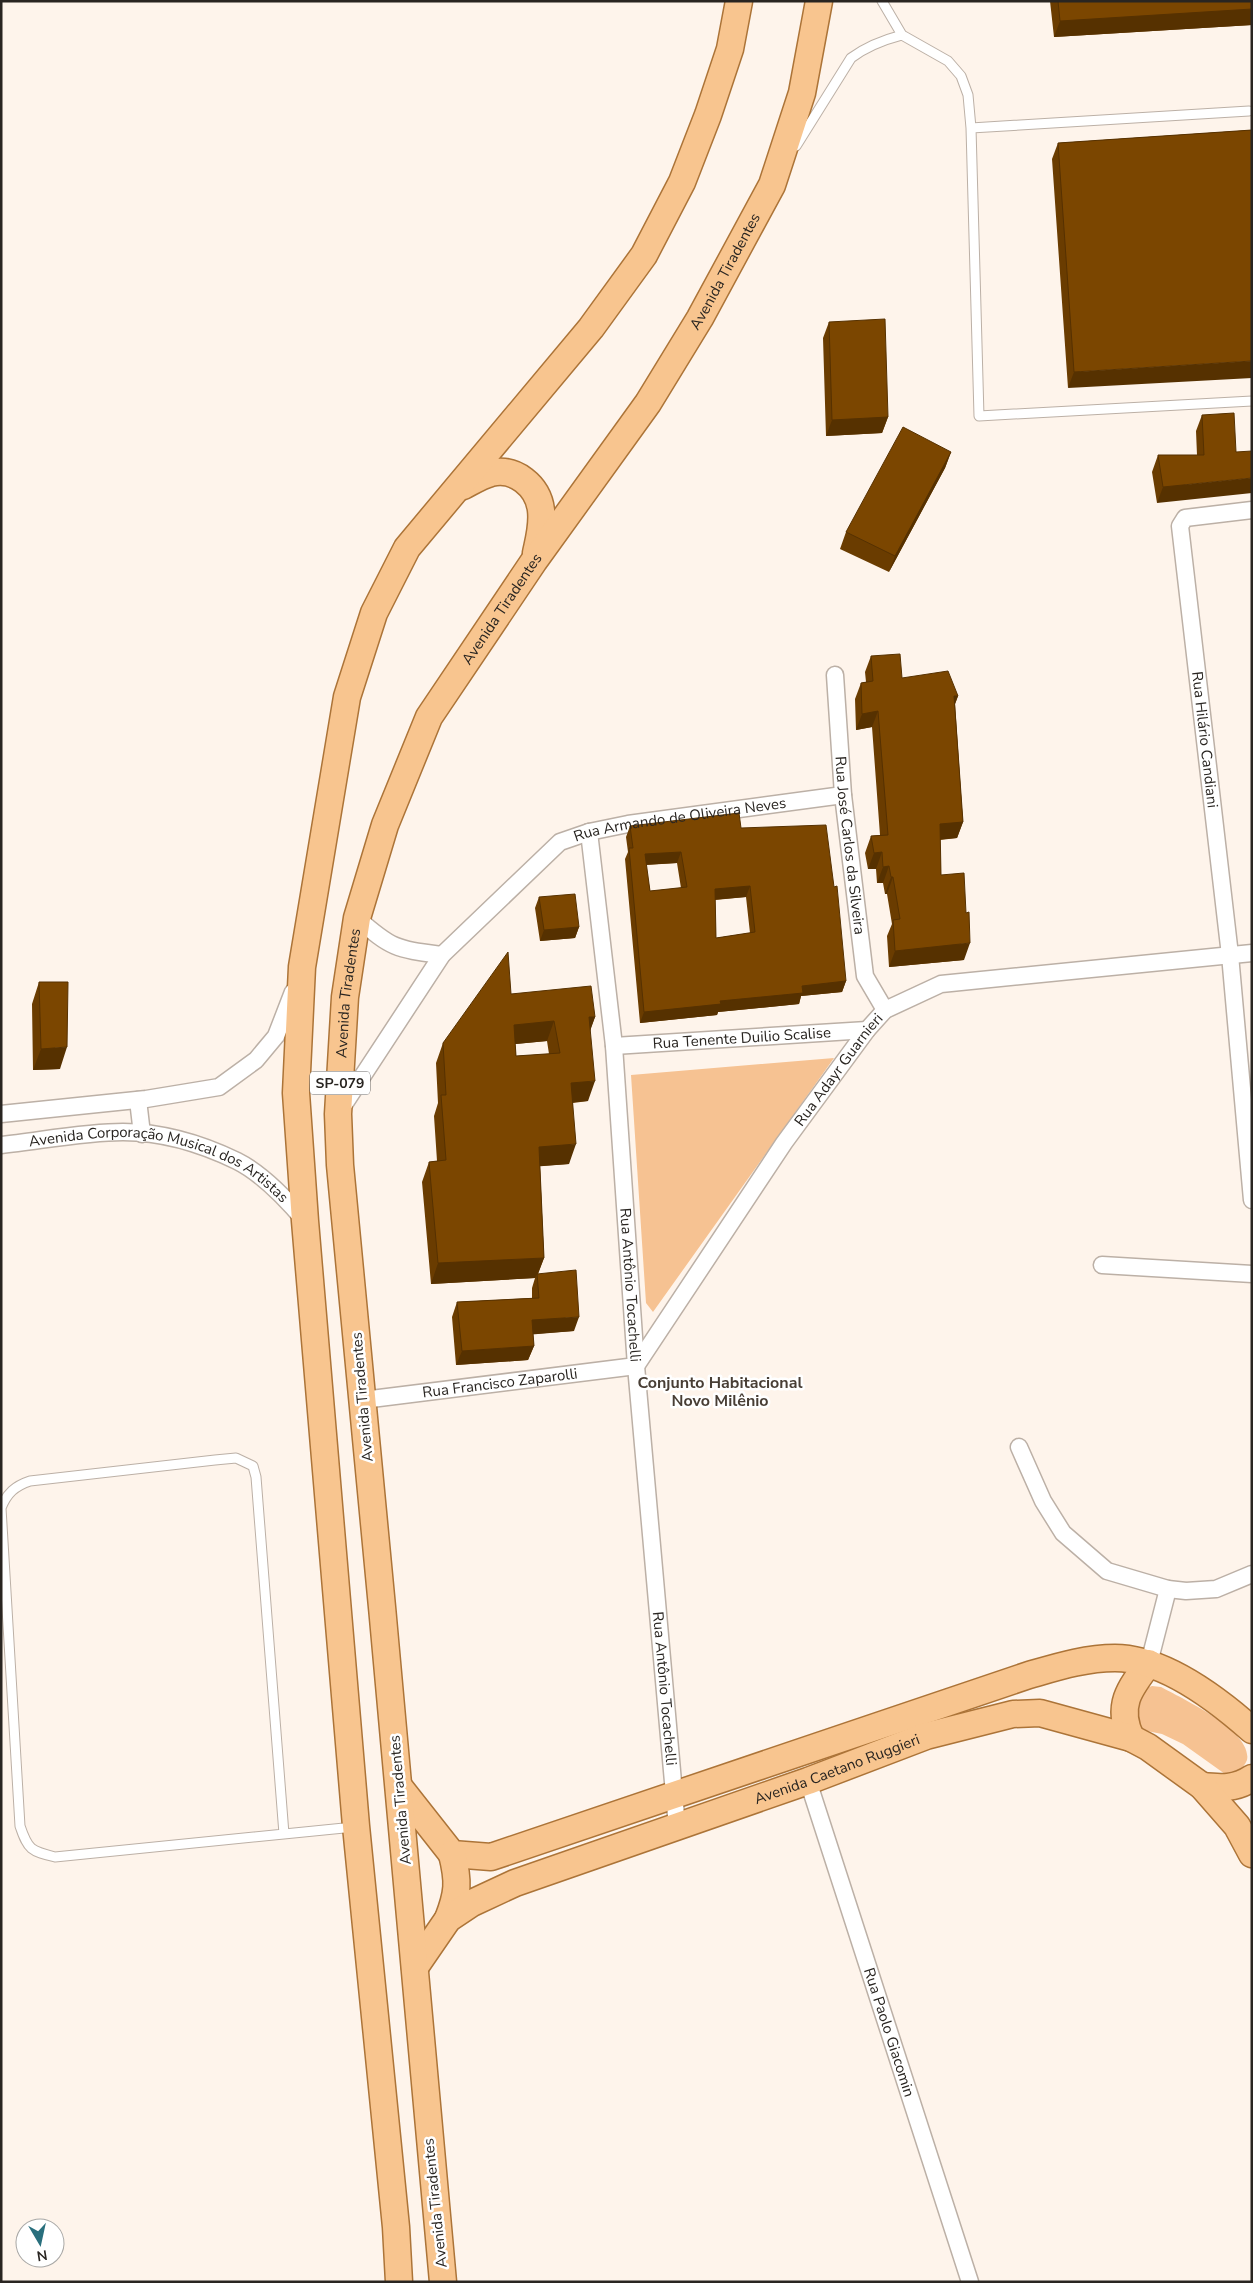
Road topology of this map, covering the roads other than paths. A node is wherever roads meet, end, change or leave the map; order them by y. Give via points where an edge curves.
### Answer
1 (739, 1) edge
2 (819, 1) edge
3 (882, 1) edge
4 (902, 35) junction
5 (1249, 111) dead end
6 (971, 128) junction
7 (772, 185) junction
8 (1252, 401) edge
9 (458, 488) junction
10 (1252, 510) edge
11 (534, 561) junction
12 (836, 675) dead end
13 (843, 795) junction
14 (588, 832) junction
15 (356, 918) junction
16 (1252, 953) edge
17 (442, 955) junction
18 (1230, 955) junction
19 (302, 966) junction
20 (885, 1010) junction
21 (867, 1030) junction
22 (614, 1046) junction
23 (138, 1100) junction
24 (1, 1114) edge
25 (338, 1114) junction
26 (142, 1134) junction
27 (1, 1144) edge
28 (1250, 1171) edge
29 (1252, 1200) edge
30 (305, 1221) junction
31 (1102, 1265) dead end
32 (1252, 1274) edge
33 (636, 1366) junction
34 (363, 1400) junction
35 (1019, 1447) dead end
36 (1252, 1574) edge
37 (1168, 1589) junction
38 (1149, 1663) junction
39 (1252, 1730) edge
40 (1131, 1738) junction
41 (1252, 1778) edge
42 (808, 1781) junction
43 (1202, 1786) junction
44 (400, 1788) junction
45 (673, 1796) junction
46 (356, 1826) junction
47 (677, 1827) junction
48 (284, 1834) junction
49 (452, 1854) junction
50 (1252, 1854) edge
51 (448, 1919) junction
52 (414, 1967) junction
53 (399, 2282) edge
54 (443, 2282) edge
55 (970, 2282) edge

1 - 9 main road, SP-079 via 730,49 708,114 682,182 644,255 591,328
2 - 7 main road, Avenida Tiradentes / SP-079 via 802,93
3 - 4 lane
4 - 6 lane via 948,60 961,76 968,95
4 - 7 lane via 865,48 851,58
5 - 6 lane
6 - 8 lane via 979,416
7 - 11 main road, Avenida Tiradentes / SP-079 via 700,318 648,403
9 - 11 main road via 490,473 510,471 525,480 541,508 542,526
9 - 19 main road, SP-079 via 407,548 371,622 347,697
10 - 18 street, Rua Hilário Candiani via 1185,518 1180,526
11 - 15 main road, Avenida Tiradentes / SP-079 via 429,717 385,825
12 - 13 street, Rua José Carlos da Silveira
13 - 14 street, Rua Armando de Oliveira Neves
13 - 20 street, Rua José Carlos da Silveira via 865,976
14 - 17 street, Rua Armando de Oliveira Neves via 560,842
14 - 22 street, Rua Antônio Tocachelli
15 - 17 street via 385,943 402,950
15 - 25 main road, Avenida Tiradentes / SP-079 via 345,998
16 - 18 street, Rua Adayr Guarnieri
17 - 25 street, Rua Armando de Oliveira Neves
18 - 20 street, Rua Adayr Guarnieri via 942,984
18 - 28 street, Rua Hilário Candiani
19 - 23 street, Avenida Corporação Musical dos Artistas via 276,1036 256,1060 219,1087
19 - 30 main road, SP-079 via 296,1093
20 - 21 street, Rua Adayr Guarnieri
21 - 22 street, Rua Tenente Duilio Scalise
21 - 33 street, Rua Adayr Guarnieri via 784,1143
22 - 33 street, Rua Antônio Tocachelli
23 - 24 street, Avenida Corporação Musical dos Artistas
23 - 26 street
25 - 34 main road, Avenida Tiradentes / SP-079
26 - 27 street, Avenida Corporação Musical dos Artistas via 123,1132
26 - 30 street, Avenida Corporação Musical dos Artistas via 183,1140 238,1161 284,1196
28 - 29 street, Rua Hilário Candiani
30 - 46 main road, SP-079
31 - 32 street
33 - 34 street, Rua Francisco Zaparolli
33 - 45 street, Rua Antônio Tocachelli
34 - 44 main road, Avenida Tiradentes / SP-079
35 - 37 street via 1043,1501 1063,1533 1107,1572
36 - 37 street via 1216,1589 1186,1592
37 - 38 street
38 - 39 main road, Avenida Caetano Ruggieri via 1224,1705
38 - 40 main road via 1127,1694 1124,1723
38 - 45 main road, Avenida Caetano Ruggieri via 1116,1658 1073,1662
40 - 42 main road, Avenida Caetano Ruggieri via 1040,1713 1013,1714 926,1736
40 - 43 main road, Avenida Caetano Ruggieri
41 - 43 main road via 1241,1785 1224,1788
42 - 47 main road, Avenida Caetano Ruggieri
42 - 55 street, Rua Paolo Giacomin
43 - 50 main road, Avenida Caetano Ruggieri via 1237,1826
44 - 49 main road
44 - 52 main road, Avenida Tiradentes / SP-079
45 - 47 street, Rua Antônio Tocachelli
45 - 49 main road, Avenida Caetano Ruggieri via 491,1857
46 - 48 lane
46 - 53 main road, SP-079
47 - 51 main road, Avenida Caetano Ruggieri via 516,1883 472,1903
48 - 48 lane via 254,1466 236,1458 222,1459 30,1481 12,1490 1,1508 20,1826 27,1846 38,1853 56,1856
49 - 51 main road via 457,1894
51 - 52 main road, Avenida Caetano Ruggieri
52 - 54 main road, Avenida Tiradentes / SP-079

